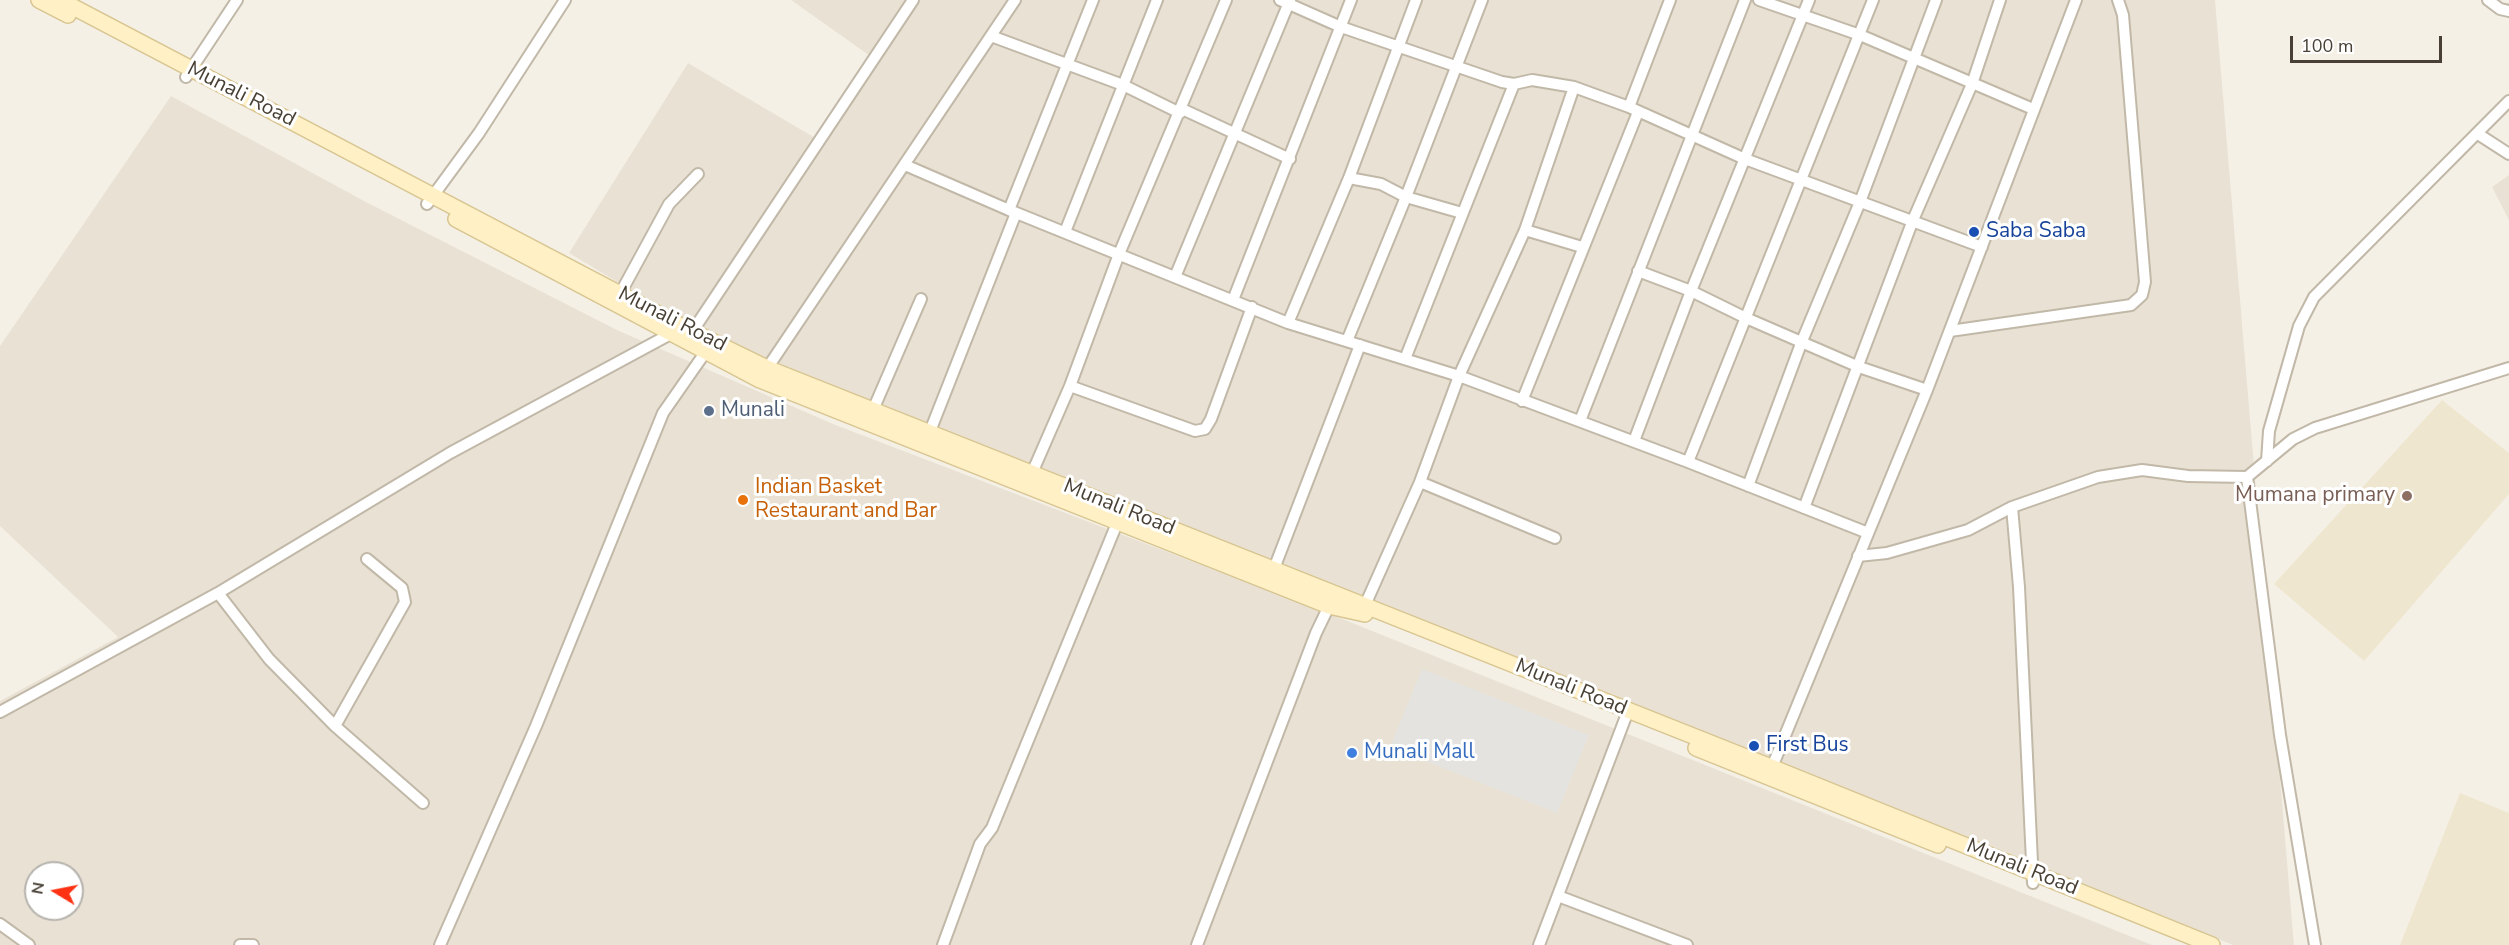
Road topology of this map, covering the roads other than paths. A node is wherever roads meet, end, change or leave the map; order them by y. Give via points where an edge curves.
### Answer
1 (39, 0) edge
2 (60, 0) edge
3 (237, 0) edge
4 (565, 0) edge
5 (913, 0) edge
6 (1015, 0) edge
7 (1093, 0) edge
8 (1157, 0) edge
9 (1226, 0) edge
10 (1351, 0) edge
11 (1416, 0) edge
12 (1482, 0) edge
13 (1670, 0) edge
14 (1745, 0) edge
15 (1759, 0) edge
16 (1809, 0) edge
17 (1873, 0) edge
18 (1936, 0) edge
19 (2000, 0) edge
20 (2076, 0) edge
21 (2118, 0) edge
22 (2488, 0) edge
23 (1286, 1) edge
24 (2509, 11) edge
25 (1804, 15) junction
26 (1341, 27) junction
27 (1860, 35) junction
28 (991, 36) junction
29 (1397, 47) junction
30 (1914, 58) junction
31 (1067, 66) junction
32 (1455, 68) junction
33 (188, 73) junction
34 (1514, 84) junction
35 (1972, 84) junction
36 (1123, 85) junction
37 (1574, 87) junction
38 (2509, 101) edge
39 (1634, 109) junction
40 (2033, 109) junction
41 (1181, 111) junction
42 (1234, 133) junction
43 (2478, 134) junction
44 (1690, 136) junction
45 (2509, 154) edge
46 (1290, 159) junction
47 (1746, 159) junction
48 (905, 165) junction
49 (698, 174) dead end
50 (1349, 178) junction
51 (1802, 180) junction
52 (1406, 197) junction
53 (430, 200) junction
54 (1860, 202) junction
55 (1012, 212) junction
56 (1462, 213) junction
57 (1913, 220) junction
58 (1525, 230) junction
59 (1065, 232) junction
60 (1582, 247) junction
61 (1982, 247) junction
62 (1119, 254) junction
63 (1638, 271) junction
64 (1175, 277) junction
65 (1691, 291) junction
66 (620, 294) junction
67 (921, 299) dead end
68 (1233, 300) junction
69 (1252, 307) junction
70 (1746, 318) junction
71 (1288, 323) junction
72 (682, 331) junction
73 (1950, 331) junction
74 (1347, 341) junction
75 (1802, 341) junction
76 (1360, 345) junction
77 (710, 347) junction
78 (1405, 359) junction
79 (1858, 367) junction
80 (2509, 368) edge
81 (763, 374) junction
82 (1459, 376) junction
83 (1070, 386) junction
84 (1927, 390) junction
85 (1522, 400) junction
86 (873, 410) junction
87 (1580, 421) junction
88 (927, 438) junction
89 (1634, 441) junction
90 (2267, 461) junction
91 (1688, 462) junction
92 (2247, 477) junction
93 (1029, 480) junction
94 (1420, 482) junction
95 (1748, 486) junction
96 (2012, 507) junction
97 (1804, 508) junction
98 (1120, 516) junction
99 (1868, 533) junction
100 (1555, 538) dead end
101 (1858, 556) junction
102 (367, 559) dead end
103 (1271, 575) junction
104 (218, 594) junction
105 (1329, 606) junction
106 (1363, 609) junction
107 (0, 712) edge
108 (1626, 715) junction
109 (335, 726) junction
110 (1770, 773) junction
111 (423, 803) dead end
112 (2033, 878) junction
113 (1558, 896) junction
114 (0, 924) edge
115 (29, 945) edge
116 (240, 945) edge
117 (252, 945) edge
118 (440, 945) edge
119 (943, 945) edge
120 (1197, 945) edge
121 (1539, 945) edge
122 (1687, 945) edge
123 (2188, 945) edge
124 (2212, 945) edge
125 (2314, 945) edge

1 - 33 main road, Munali Road
2 - 33 main road, Munali Road
3 - 33 street
4 - 53 street via 479,133
5 - 72 street
6 - 28 street
7 - 31 street
8 - 36 street
9 - 41 street
10 - 26 street
11 - 29 street
12 - 32 street
13 - 39 street
14 - 44 street
15 - 25 street
16 - 25 street
17 - 27 street
18 - 30 street
19 - 35 street
20 - 40 street
21 - 73 street via 2123,15 2145,282 2142,295 2131,304
22 - 24 street
23 - 26 street
23 - 42 street
25 - 27 street
25 - 47 street
26 - 29 street
26 - 46 street
27 - 30 street
27 - 51 street
28 - 31 street
28 - 48 street
29 - 32 street
29 - 50 street
30 - 35 street
30 - 54 street
31 - 36 street
31 - 55 street
32 - 34 street
32 - 52 street
33 - 53 main road, Munali Road
34 - 37 street via 1532,80
34 - 56 street
35 - 40 street
35 - 57 street
36 - 41 street
36 - 59 street
37 - 39 street
37 - 58 street
38 - 43 street
39 - 44 street
39 - 60 street
40 - 61 street
41 - 42 street
41 - 62 street
42 - 46 street
42 - 64 street
43 - 45 street
43 - 90 street via 2314,297 2299,326 2269,431
44 - 47 street
44 - 63 street
46 - 68 street
47 - 51 street
47 - 65 street
48 - 55 street
48 - 81 street
49 - 66 street via 669,204
50 - 52 street via 1380,184
50 - 71 street
51 - 54 street
51 - 70 street
52 - 56 street
52 - 74 street
53 - 66 main road, Munali Road
53 - 72 main road, Munali Road
54 - 57 street
54 - 75 street
55 - 59 street
55 - 88 street
56 - 78 street
57 - 61 street
57 - 79 street
58 - 60 street
58 - 82 street
59 - 62 street
60 - 85 street
61 - 73 street
62 - 64 street
62 - 83 street
63 - 65 street
63 - 87 street
64 - 68 street
65 - 70 street
65 - 89 street
66 - 72 main road, Munali Road
67 - 86 street
68 - 69 street
69 - 71 street
69 - 83 street via 1205,429 1195,430
70 - 75 street
70 - 91 street
71 - 74 street
72 - 77 main road, Munali Road
72 - 77 main road, Munali Road
72 - 104 street via 450,453
73 - 84 street
74 - 76 street
75 - 79 street
75 - 95 street
76 - 78 street
76 - 103 street
77 - 81 main road, Munali Road
77 - 118 street via 663,413 536,726
78 - 82 street
79 - 84 street
79 - 97 street
80 - 90 street via 2315,428 2293,439
81 - 86 main road, Munali Road
81 - 88 main road, Munali Road
82 - 85 street
82 - 94 street
83 - 93 street
84 - 99 street
85 - 87 street
86 - 88 main road, Munali Road
87 - 89 street
88 - 93 main road, Munali Road
89 - 91 street
90 - 92 street
91 - 95 street
92 - 96 street via 2142,470 2098,477
92 - 125 street via 2280,735
93 - 98 main road, Munali Road
94 - 100 street
94 - 106 street
95 - 97 street
96 - 101 street via 1968,530 1887,553
96 - 112 street
97 - 99 street
98 - 103 main road, Munali Road
98 - 119 street via 992,828 980,844
99 - 101 street
101 - 110 street
102 - 109 street via 402,588 405,602
103 - 105 main road, Munali Road
103 - 106 main road, Munali Road
104 - 107 street
104 - 109 street via 269,659
105 - 106 main road, Munali Road
105 - 120 street
106 - 108 main road, Munali Road
108 - 110 main road, Munali Road
108 - 113 street
109 - 111 street
110 - 112 main road, Munali Road
112 - 123 main road, Munali Road
112 - 124 main road, Munali Road
113 - 121 street
113 - 122 street
114 - 115 street
116 - 117 street

